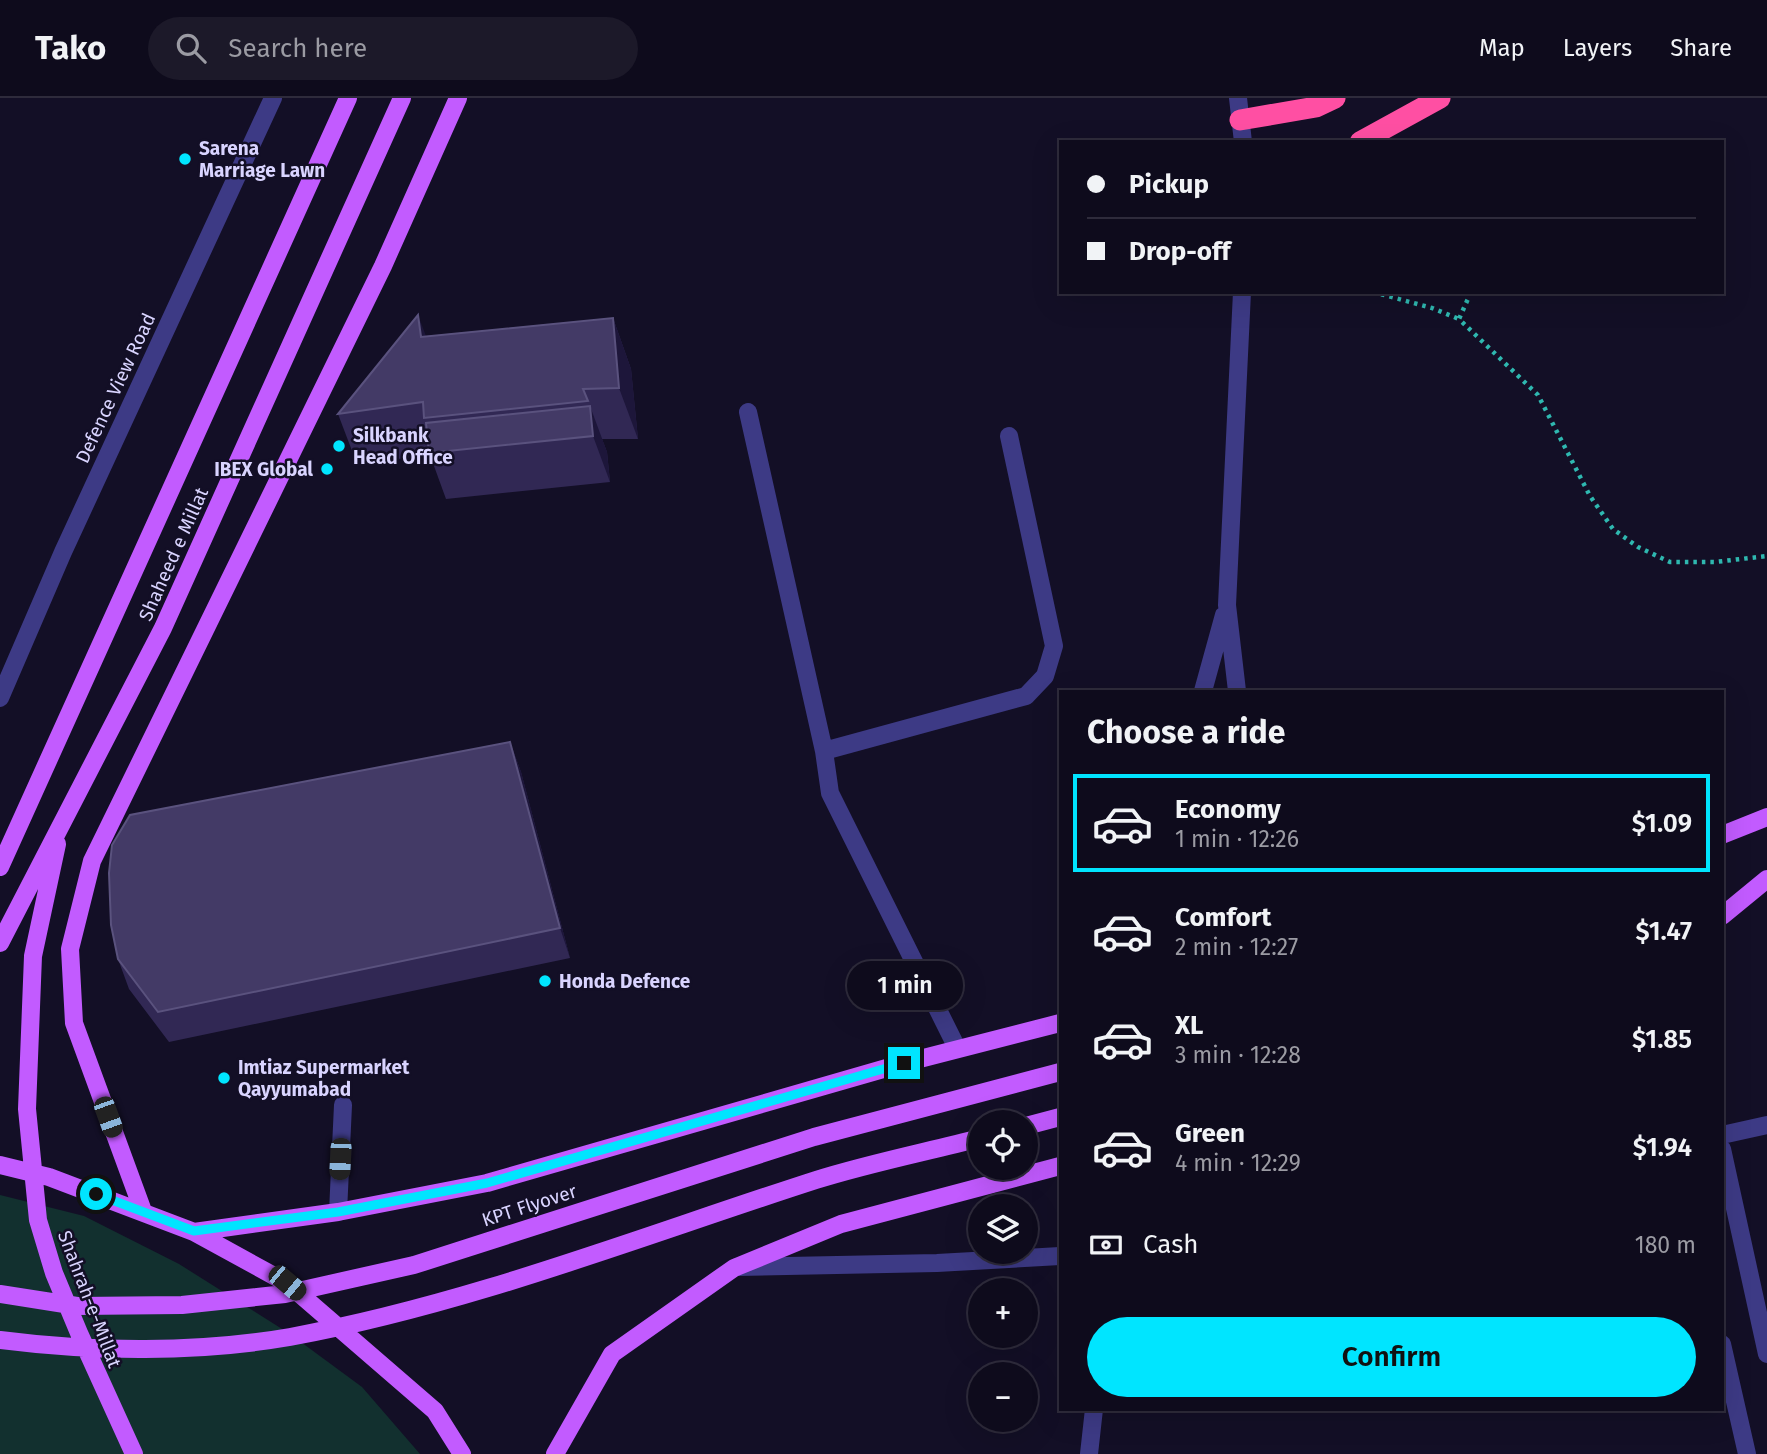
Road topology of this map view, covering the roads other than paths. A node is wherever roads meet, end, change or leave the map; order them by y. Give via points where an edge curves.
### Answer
1 (273, 98) edge
2 (348, 98) edge
3 (402, 98) edge
4 (458, 98) edge
5 (1238, 98) edge
6 (1335, 98) edge
7 (1440, 98) edge
8 (1240, 120) junction
9 (1242, 140) edge
10 (1364, 140) edge
11 (1242, 294) edge
12 (748, 412) dead end
13 (1009, 436) dead end
14 (1227, 605) junction
15 (1203, 690) edge
16 (1237, 690) edge
17 (0, 698) edge
18 (824, 751) junction
19 (1767, 817) edge
20 (62, 820) junction
21 (1724, 834) edge
22 (0, 867) edge
23 (1767, 879) edge
24 (1724, 914) edge
25 (0, 943) edge
26 (1059, 1023) edge
27 (957, 1048) junction
28 (1059, 1072) edge
29 (343, 1105) dead end
30 (1059, 1116) edge
31 (1038, 1122) edge
32 (1767, 1125) edge
33 (1724, 1135) edge
34 (968, 1141) edge
35 (1724, 1158) edge
36 (0, 1165) edge
37 (1059, 1166) edge
38 (143, 1211) junction
39 (338, 1212) junction
40 (194, 1231) junction
41 (1059, 1256) edge
42 (734, 1268) junction
43 (0, 1294) edge
44 (0, 1340) edge
45 (1724, 1353) edge
46 (1767, 1354) edge
47 (1094, 1411) edge
48 (134, 1454) edge
49 (463, 1454) edge
50 (555, 1454) edge
51 (1089, 1454) edge
52 (1747, 1454) edge

1 - 17 street, Defence View Road
2 - 22 main road, Shaheed e Millat
3 - 20 main road, Shaheed e Millat via 163,628
4 - 38 main road via 372,291 92,861 70,949 74,1023
5 - 8 street
6 - 8 highway via 1315,107
7 - 10 highway
8 - 9 street
11 - 14 street
12 - 18 street
13 - 18 street via 1054,646 1045,676 1026,696
14 - 15 street
14 - 16 street
18 - 27 street via 830,793
19 - 21 main road
20 - 25 main road, Shaheed e Millat
20 - 48 main road, Shahrah-e-Millat via 33,956 27,1109 38,1220 64,1297
23 - 24 main road
26 - 27 main road
27 - 39 main road via 487,1183
28 - 43 main road, KPT Flyover via 814,1137 414,1265 285,1294 182,1305 77,1306
29 - 39 street
30 - 31 main road
32 - 33 street
34 - 44 main road via 819,1180 623,1246 421,1306 288,1337 179,1348 66,1349
35 - 46 street
36 - 38 main road
37 - 42 main road via 841,1224
38 - 40 main road
39 - 40 main road
40 - 49 main road via 287,1283 435,1411
41 - 42 street
42 - 50 main road via 611,1354
45 - 52 street
47 - 51 street

